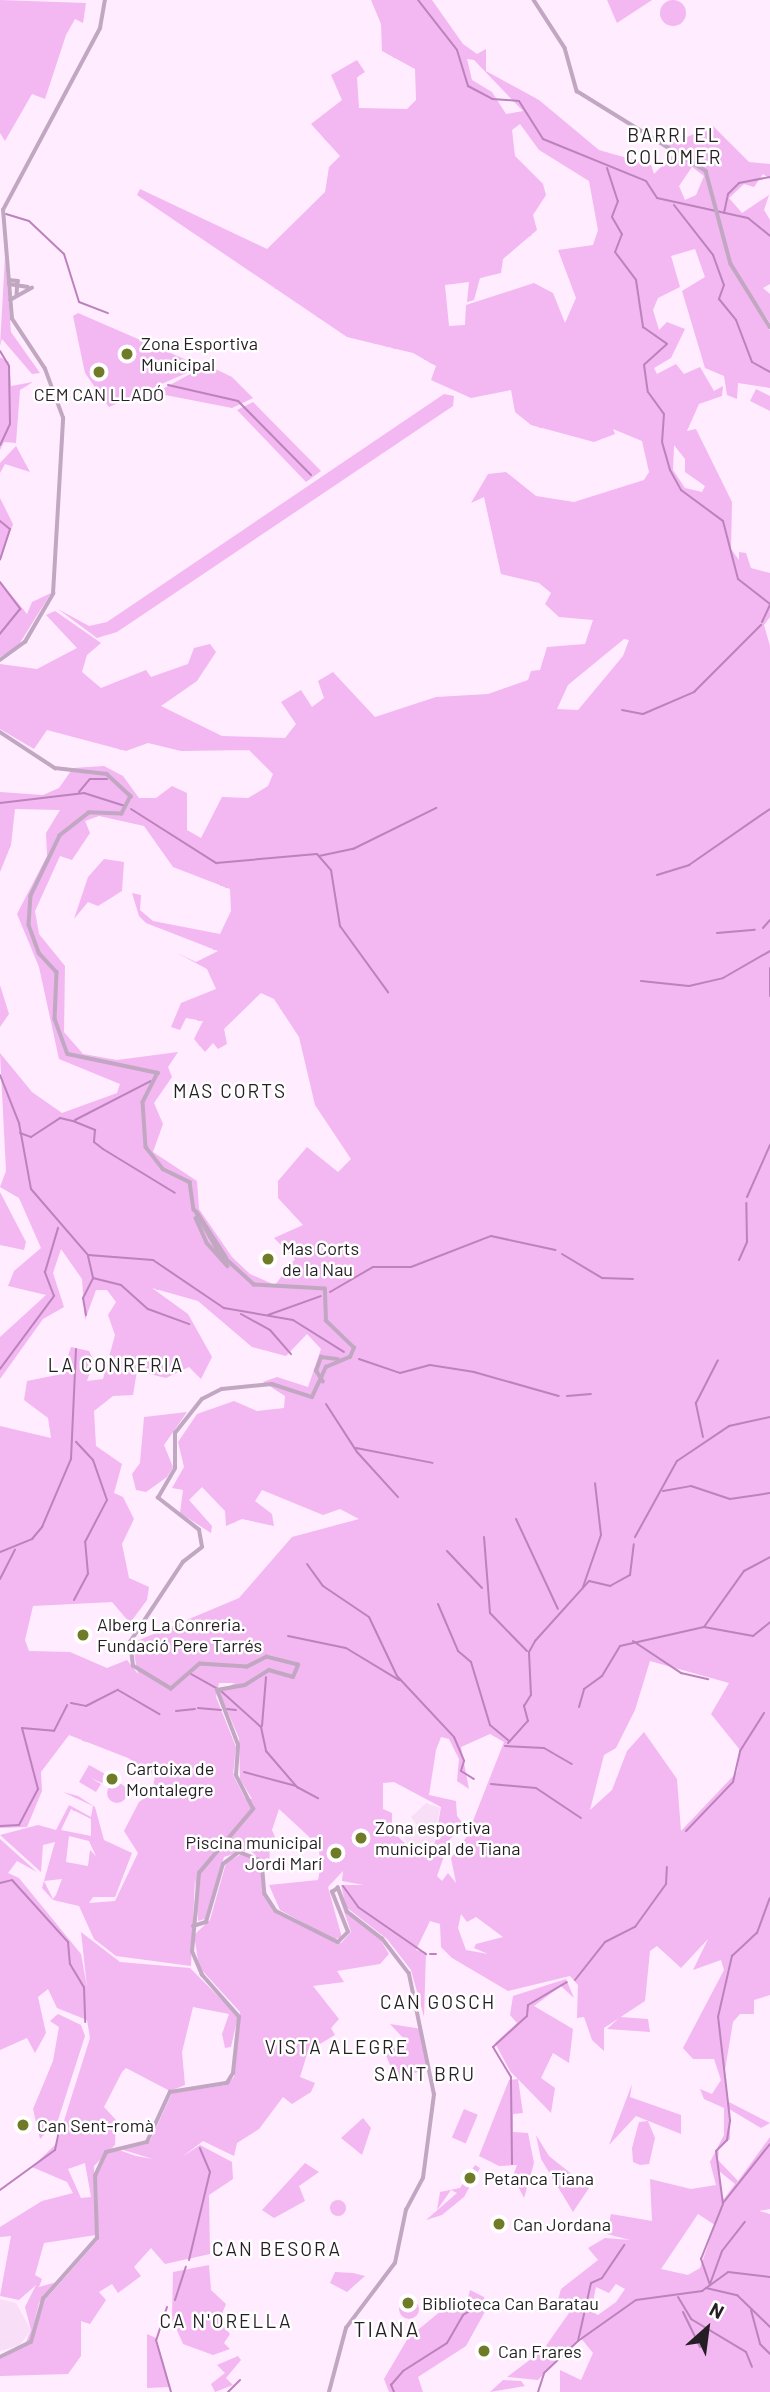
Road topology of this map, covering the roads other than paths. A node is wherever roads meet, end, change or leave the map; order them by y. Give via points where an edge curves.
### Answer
1 (105, 0) edge
2 (534, 0) edge
3 (104, 9) junction
4 (113, 14) dead end
5 (107, 17) dead end
6 (103, 20) junction
7 (8, 267) junction
8 (14, 273) dead end
9 (9, 282) junction
10 (18, 285) junction
11 (17, 294) junction
12 (10, 300) junction
13 (770, 327) edge
14 (39, 350) dead end
15 (40, 360) junction
16 (0, 660) edge
17 (0, 732) edge
18 (195, 1211) junction
19 (209, 1236) junction
20 (213, 1244) junction
21 (239, 1272) junction
22 (340, 1360) junction
23 (323, 1382) junction
24 (194, 1919) junction
25 (198, 1927) junction
26 (0, 2357) edge
27 (329, 2392) edge

1 - 3 street
2 - 13 street via 565,48 577,91 706,171 731,264
3 - 4 street
3 - 6 street
5 - 6 street
6 - 7 street via 4,202
7 - 8 street
7 - 9 street
9 - 10 street
9 - 12 street
10 - 11 street
10 - 11 street via 32,288
11 - 12 street
12 - 15 street via 15,327
14 - 15 street
15 - 16 street via 63,418 54,590 25,642
17 - 18 street via 55,768 107,774 131,796 124,813 89,813 60,836 32,893 29,925 39,953 57,972 55,1019 68,1054 78,1062 158,1073 143,1102 146,1147 163,1169 190,1182
18 - 19 street
18 - 19 street
19 - 20 street
19 - 20 street
20 - 21 street
20 - 21 street
21 - 22 street via 261,1288 326,1290 326,1321 354,1348
22 - 23 street via 326,1367
22 - 23 street via 321,1357 316,1371
23 - 24 street via 308,1398 270,1384 226,1388 202,1399 173,1436 176,1468 158,1492 163,1508 199,1530 202,1544 131,1637 133,1666 171,1689 200,1664 247,1667 267,1657 298,1665 293,1677 269,1670 245,1685 218,1690 238,1745 236,1775 253,1809 205,1863
24 - 25 street
24 - 25 street
25 - 26 street via 193,1934 197,1968 239,2017 232,2077 170,2092 147,2141 106,2152 95,2176 97,2238 43,2299 32,2342
25 - 27 street via 221,1868 235,1853 250,1852 262,1861 265,1894 276,1911 338,1942 348,1933 332,1892 338,1888 347,1912 382,1940 408,1973 434,2095 420,2187 403,2220 395,2263 352,2317 331,2368

